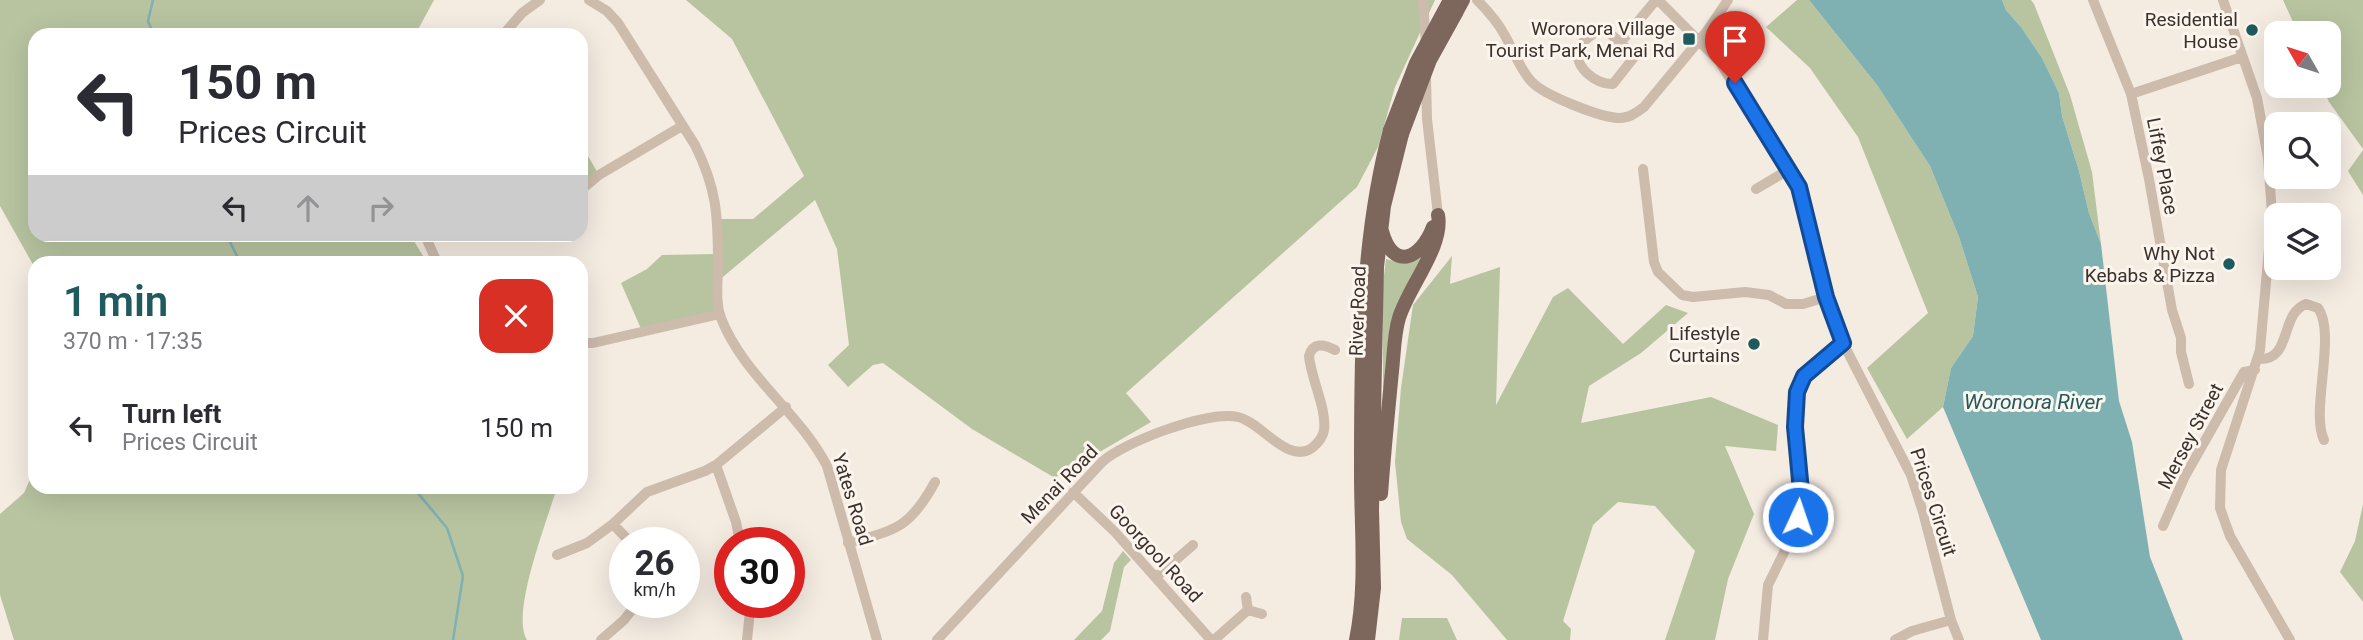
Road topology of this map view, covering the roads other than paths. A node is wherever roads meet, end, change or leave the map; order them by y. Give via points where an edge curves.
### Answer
1 (540, 0) edge
2 (589, 0) edge
3 (1423, 0) edge
4 (1450, 0) edge
5 (1463, 0) edge
6 (1477, 0) edge
7 (1657, 0) edge
8 (1728, 0) edge
9 (2093, 0) edge
10 (2223, 0) edge
11 (509, 28) edge
12 (1700, 40) junction
13 (1619, 43) junction
14 (2242, 57) junction
15 (2131, 94) junction
16 (682, 126) junction
17 (1396, 132) junction
18 (1643, 169) dead end
19 (1790, 169) junction
20 (588, 184) edge
21 (1756, 189) dead end
22 (1438, 215) junction
23 (1381, 226) junction
24 (1826, 297) junction
25 (720, 314) junction
26 (588, 342) edge
27 (1843, 343) junction
28 (1335, 350) dead end
29 (2257, 365) junction
30 (2189, 384) dead end
31 (786, 407) junction
32 (2325, 440) dead end
33 (716, 465) junction
34 (935, 482) dead end
35 (1073, 492) junction
36 (613, 524) junction
37 (2163, 526) dead end
38 (616, 527) edge
39 (738, 527) edge
40 (848, 543) junction
41 (1193, 545) dead end
42 (1374, 545) junction
43 (557, 555) dead end
44 (1156, 577) junction
45 (1246, 597) dead end
46 (1248, 610) junction
47 (1262, 614) dead end
48 (626, 618) edge
49 (749, 618) edge
50 (1951, 620) junction
51 (601, 640) edge
52 (747, 640) edge
53 (877, 640) edge
54 (936, 640) edge
55 (1212, 640) edge
56 (1356, 640) edge
57 (1368, 640) edge
58 (1763, 640) edge
59 (1895, 640) edge
60 (1959, 640) edge
61 (2290, 640) edge

1 - 11 street
2 - 16 street, Yates Road via 618,23
3 - 22 street via 1427,119
4 - 17 main road, River Road, bridge via 1416,62
5 - 17 main road, River Road, bridge
6 - 12 street via 1539,88 1606,117 1627,118 1644,107
7 - 12 street, Prices Circuit
7 - 13 street
8 - 12 street
9 - 15 street, Liffey Place
10 - 14 street
12 - 19 street, Prices Circuit via 1719,61
13 - 13 street via 1635,56 1612,84 1592,78 1579,62 1577,50 1600,29
14 - 15 street
14 - 29 street via 2257,98 2272,214
15 - 30 street, Liffey Place
16 - 20 street
16 - 25 street, Yates Road via 706,166 717,208
17 - 23 main road, River Road
17 - 56 main road, River Road via 1373,202 1363,308 1361,586
18 - 24 street via 1654,262 1682,295 1745,292 1794,304
19 - 21 street
19 - 24 street, Prices Circuit via 1799,187
22 - 23 main road via 1422,248 1407,257 1390,250
22 - 42 main road via 1434,248 1398,320
23 - 42 main road, River Road
24 - 27 street, Prices Circuit
25 - 26 street
25 - 31 street, Yates Road via 744,358
27 - 50 street, Prices Circuit via 1911,475
27 - 58 street via 1804,376 1797,392 1801,501 1795,530 1768,585
28 - 35 street, Menai Road via 1319,345 1309,356 1324,433 1307,451 1294,452 1239,417 1210,418 1126,446 1107,457
29 - 32 street, Mersey Street via 2275,356 2298,308 2306,304 2318,308 2325,336 2321,422
29 - 37 street, Mersey Street via 2244,373 2216,420
29 - 61 street via 2221,470 2220,508 2230,536
31 - 33 street
31 - 40 street, Yates Road via 816,444 827,466
33 - 36 street via 648,492
33 - 39 street
34 - 40 street via 903,525
35 - 44 street, Goorgool Road
35 - 54 street, Menai Road
36 - 38 street
36 - 43 street via 587,543
40 - 53 street, Yates Road
41 - 44 street
42 - 57 main road, River Road
44 - 55 street, Goorgool Road
45 - 46 street
46 - 47 street
46 - 55 street
48 - 51 street
49 - 52 street
50 - 59 street
50 - 60 street, Prices Circuit

